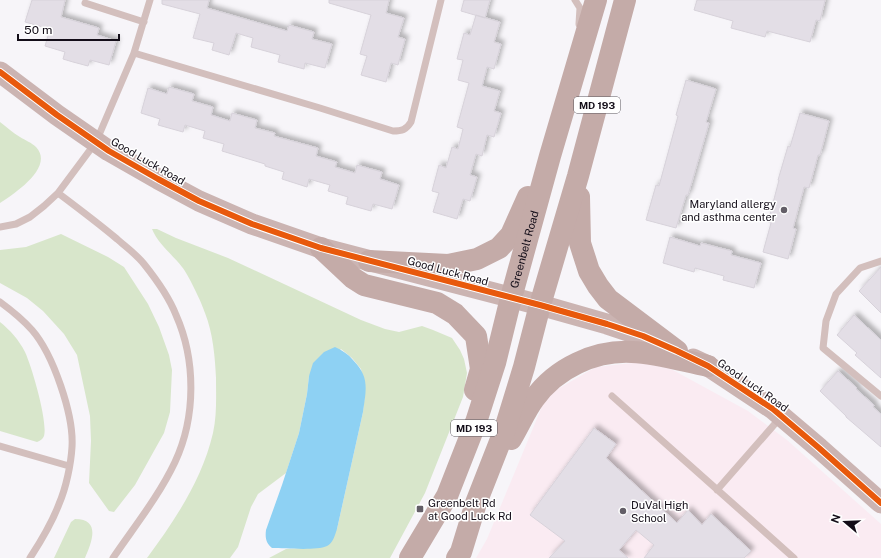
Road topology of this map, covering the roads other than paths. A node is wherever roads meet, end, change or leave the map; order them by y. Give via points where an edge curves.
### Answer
1 (150, 0) edge
2 (441, 0) edge
3 (574, 0) edge
4 (596, 0) edge
5 (625, 0) edge
6 (85, 3) dead end
7 (144, 22) junction
8 (576, 34) dead end
9 (134, 53) junction
10 (575, 58) junction
11 (0, 72) edge
12 (96, 142) junction
13 (578, 176) junction
14 (58, 193) junction
15 (0, 228) edge
16 (321, 248) junction
17 (369, 261) junction
18 (881, 261) edge
19 (511, 298) junction
20 (0, 302) edge
21 (540, 306) junction
22 (677, 351) junction
23 (708, 366) junction
24 (612, 396) dead end
25 (881, 396) edge
26 (781, 416) junction
27 (0, 446) edge
28 (69, 466) junction
29 (717, 490) junction
30 (476, 503) junction
31 (881, 503) edge
32 (413, 554) edge
33 (462, 556) edge
34 (30, 558) edge
35 (113, 558) edge
36 (794, 558) edge

1 - 7 lane
2 - 9 lane via 410,122 406,129 400,131
3 - 8 lane via 580,8
4 - 10 main road, Greenbelt Road / MD 193
5 - 13 main road, MD 193
6 - 7 lane
7 - 9 lane
9 - 12 lane
10 - 17 main road via 526,201 511,235 499,248 477,259 448,265
10 - 19 main road, Greenbelt Road / MD 193
11 - 12 main road, Good Luck Road
12 - 14 lane
12 - 16 main road, Good Luck Road via 199,201 252,224
13 - 21 main road, MD 193
13 - 22 main road via 580,243 589,271 608,299
14 - 15 lane via 30,217
14 - 35 lane via 144,264 176,314 189,360 189,413 186,432 175,461 156,496
16 - 17 main road, Good Luck Road
16 - 32 main road via 364,285 437,303 455,314 476,336 481,369 471,405
17 - 19 main road, Good Luck Road
18 - 25 lane via 860,268 836,294 826,321 823,348
19 - 21 main road, Good Luck Road
19 - 32 main road, Greenbelt Road / MD 193 via 495,364 476,422 447,496
20 - 28 lane via 33,331 60,382 71,431
21 - 22 main road, Good Luck Road via 607,324
21 - 30 main road, MD 193 via 505,429
22 - 23 main road, Good Luck Road
23 - 26 main road, Good Luck Road
23 - 30 main road via 631,352 614,353 571,366 548,383 534,399
24 - 29 lane
26 - 29 lane
26 - 31 main road, Good Luck Road
27 - 28 lane
28 - 34 lane via 59,504
29 - 36 lane
30 - 33 main road, MD 193

